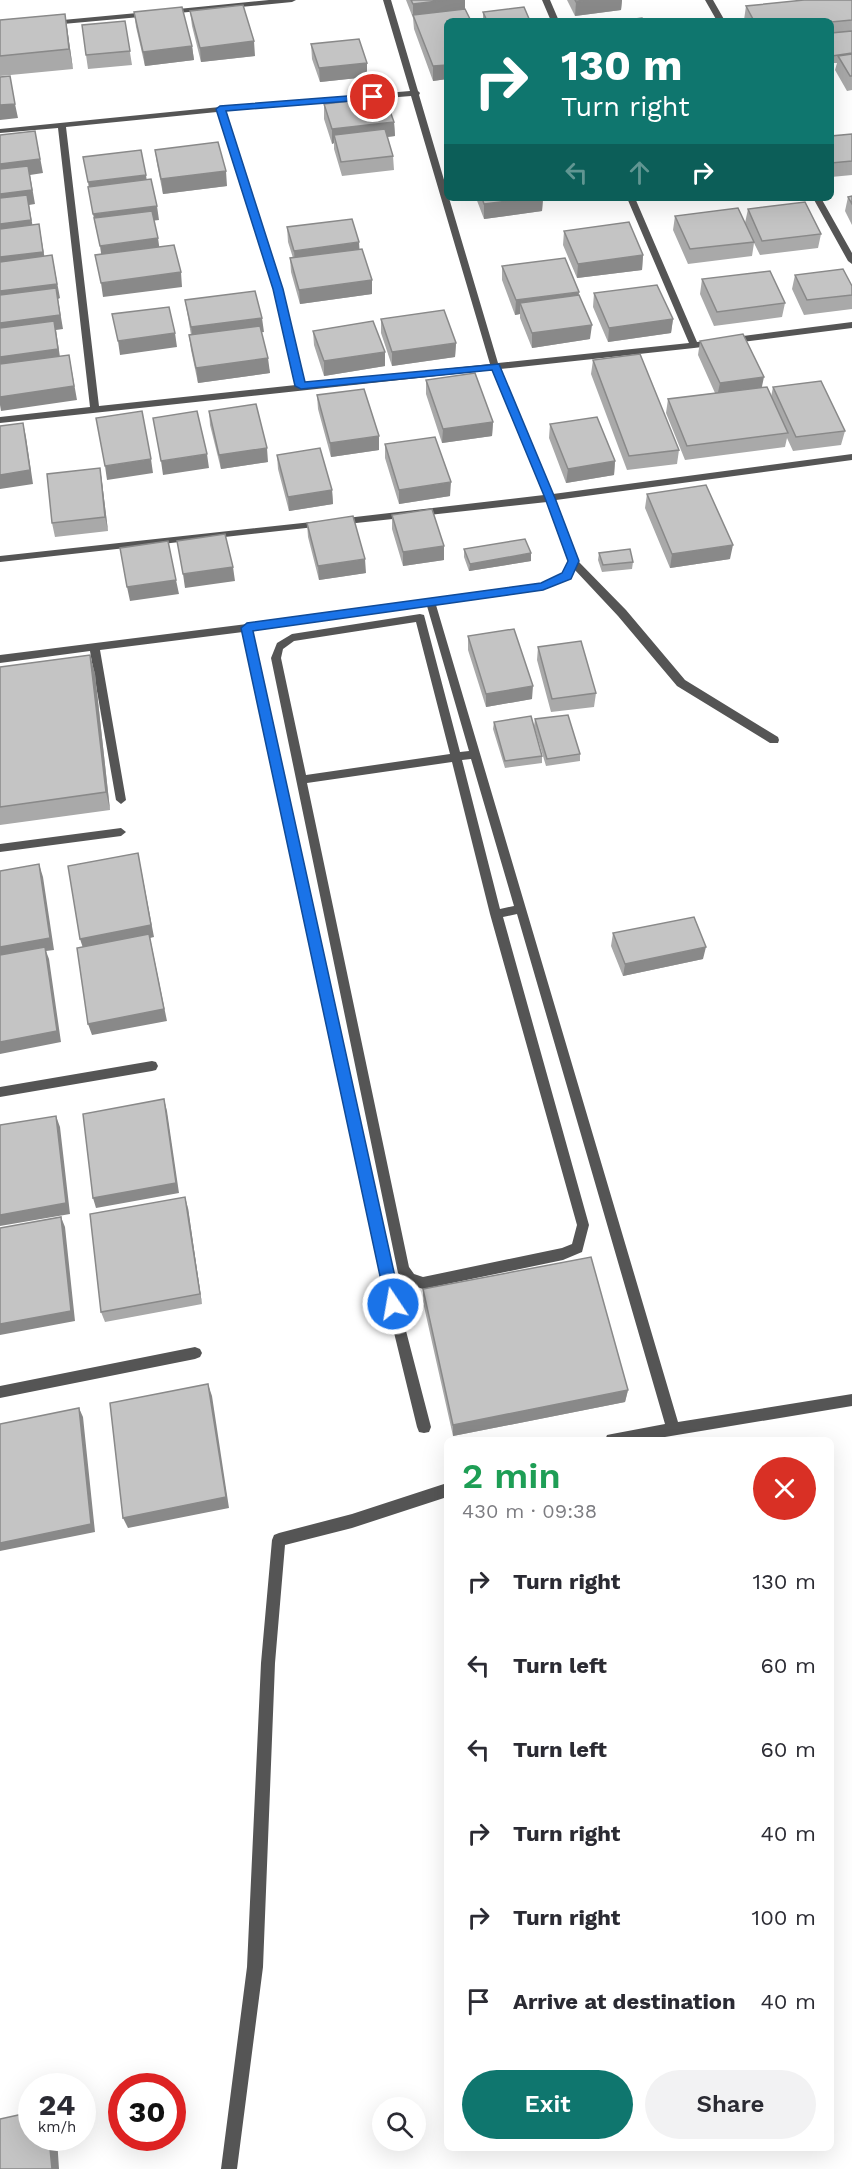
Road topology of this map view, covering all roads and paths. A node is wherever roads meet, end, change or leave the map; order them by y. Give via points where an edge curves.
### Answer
1 (292, 0) edge
2 (387, 0) edge
3 (546, 0) edge
4 (709, 0) edge
5 (554, 18) edge
6 (719, 18) edge
7 (46, 23) edge
8 (416, 93) junction
9 (220, 109) junction
10 (62, 124) junction
11 (0, 131) edge
12 (444, 190) edge
13 (447, 201) edge
14 (632, 201) edge
15 (819, 201) edge
16 (852, 261) edge
17 (852, 325) edge
18 (694, 345) junction
19 (495, 367) junction
20 (301, 386) junction
21 (95, 409) junction
22 (0, 420) edge
23 (852, 458) edge
24 (550, 498) junction
25 (0, 560) edge
26 (573, 561) junction
27 (431, 603) junction
28 (434, 616) junction
29 (420, 618) junction
30 (247, 628) junction
31 (94, 647) junction
32 (0, 659) edge
33 (774, 740) dead end
34 (475, 754) junction
35 (456, 756) junction
36 (302, 780) junction
37 (121, 800) dead end
38 (121, 832) dead end
39 (0, 848) edge
40 (521, 909) junction
41 (496, 914) junction
42 (152, 1066) dead end
43 (0, 1092) edge
44 (195, 1353) dead end
45 (0, 1392) edge
46 (852, 1400) edge
47 (424, 1427) dead end
48 (673, 1428) junction
49 (627, 1437) edge
50 (444, 1491) edge
51 (229, 2169) edge

1 - 7 street
2 - 8 street
3 - 5 street
4 - 6 street
8 - 9 street
8 - 12 street
9 - 10 street
9 - 20 street via 278,289
10 - 11 street
10 - 21 street
13 - 19 street
14 - 18 street
15 - 16 street
17 - 18 street
18 - 19 street
19 - 20 street
19 - 24 street
20 - 21 street
21 - 22 street
23 - 24 street
24 - 25 street
24 - 26 street
26 - 27 street via 567,576 543,586
26 - 33 street via 681,683
27 - 28 street
27 - 30 street
28 - 29 street
28 - 34 street
29 - 35 street
29 - 36 street via 282,642 276,658
30 - 31 street
30 - 47 street via 393,1304
31 - 32 street
31 - 37 street
34 - 35 street
34 - 40 street
35 - 36 street
35 - 41 street
36 - 41 street via 404,1269 410,1279 423,1283 563,1254 578,1248 582,1236 583,1225
38 - 39 street
40 - 41 street
40 - 48 street
42 - 43 street
44 - 45 street
46 - 48 street
48 - 49 street
50 - 51 street via 279,1540 268,1663 255,1967

